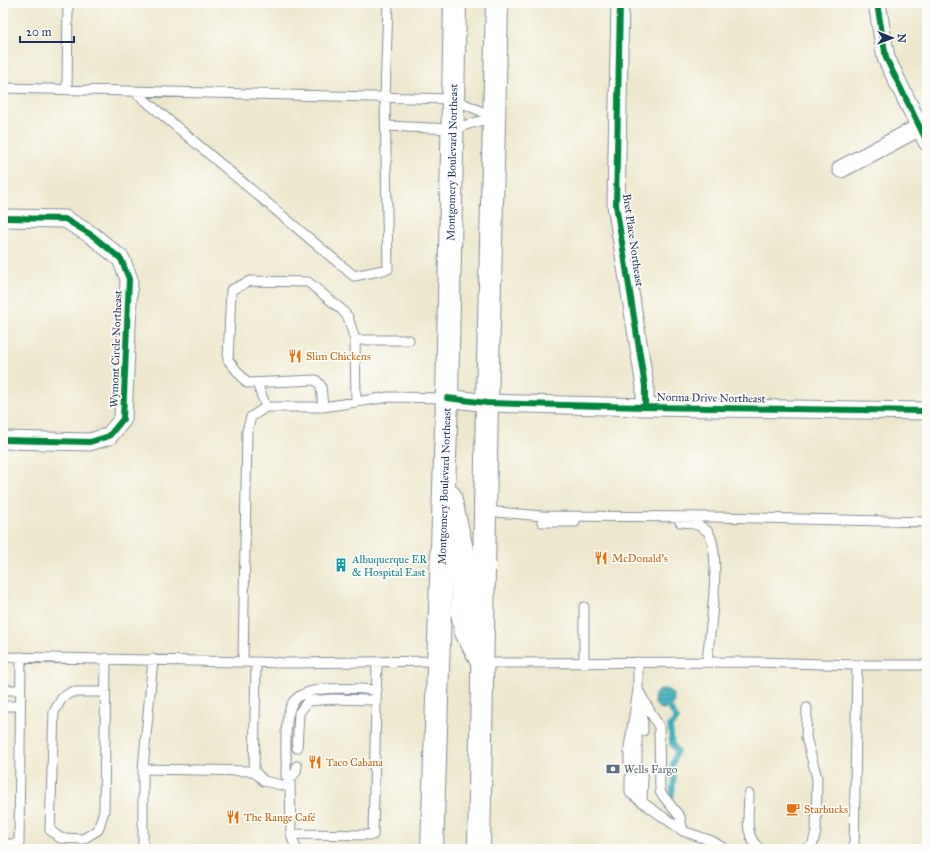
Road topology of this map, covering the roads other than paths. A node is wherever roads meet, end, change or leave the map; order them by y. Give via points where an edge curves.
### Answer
1 (68, 3) edge
2 (388, 3) edge
3 (455, 3) edge
4 (497, 3) edge
5 (620, 3) edge
6 (877, 3) edge
7 (3, 88) edge
8 (67, 90) junction
9 (134, 91) junction
10 (385, 97) junction
11 (453, 100) junction
12 (494, 117) junction
13 (386, 126) junction
14 (452, 128) junction
15 (918, 128) junction
16 (927, 142) edge
17 (841, 169) dead end
18 (3, 218) edge
19 (355, 340) junction
20 (409, 340) dead end
21 (257, 383) junction
22 (446, 398) junction
23 (356, 402) junction
24 (487, 402) junction
25 (266, 406) junction
26 (323, 407) junction
27 (645, 407) junction
28 (927, 411) edge
29 (3, 440) edge
30 (444, 466) junction
31 (485, 511) junction
32 (542, 522) dead end
33 (927, 522) edge
34 (584, 607) dead end
35 (3, 657) edge
36 (21, 657) junction
37 (106, 658) junction
38 (153, 659) junction
39 (437, 661) junction
40 (243, 662) junction
41 (256, 662) junction
42 (377, 662) junction
43 (584, 662) junction
44 (638, 662) junction
45 (707, 662) junction
46 (483, 663) junction
47 (857, 665) junction
48 (927, 665) edge
49 (3, 690) edge
50 (20, 690) junction
51 (377, 690) junction
52 (105, 692) junction
53 (640, 693) junction
54 (376, 700) junction
55 (3, 706) edge
56 (20, 706) junction
57 (807, 708) dead end
58 (297, 748) dead end
59 (297, 766) dead end
60 (143, 769) junction
61 (254, 771) junction
62 (290, 783) junction
63 (749, 794) dead end
64 (642, 801) junction
65 (683, 831) junction
66 (291, 834) junction
67 (3, 844) edge
68 (143, 849) edge
69 (296, 849) edge
70 (432, 849) edge
71 (480, 849) edge
72 (725, 849) edge
73 (761, 849) edge
74 (806, 849) edge
75 (854, 849) edge

1 - 8 lane
2 - 10 lane
3 - 11 main road, Montgomery Boulevard Northeast
4 - 12 main road
5 - 27 street, Bret Place Northeast via 616,205 645,386
6 - 15 street via 886,58
7 - 8 lane
8 - 9 lane
9 - 10 lane
9 - 13 lane via 354,276 388,269
10 - 11 lane
10 - 13 lane
11 - 12 lane
11 - 14 main road, Montgomery Boulevard Northeast
12 - 14 lane
12 - 24 main road
13 - 14 lane
14 - 22 main road, Montgomery Boulevard Northeast
15 - 16 street
15 - 17 street
18 - 29 street, Wymont Circle Northeast via 65,219 93,236 121,259 129,279 123,419 109,436 90,442
19 - 20 lane
19 - 21 lane via 348,317 341,308 308,282 250,281 231,290 228,360 247,382
19 - 23 lane
21 - 25 lane
21 - 26 lane via 276,380 316,380 321,386
22 - 23 lane via 389,397
22 - 24 street, Norma Drive Northeast
22 - 30 main road, Montgomery Boulevard Northeast
23 - 26 lane
24 - 27 street, Norma Drive Northeast
24 - 31 main road
25 - 26 lane
25 - 40 lane via 251,417 247,431
27 - 28 street, Norma Drive Northeast
30 - 39 main road, Montgomery Boulevard Northeast
30 - 46 main road via 463,554 462,613 466,632
31 - 33 lane via 542,516
31 - 46 main road
32 - 45 lane via 690,522 707,531 716,562
34 - 43 lane
35 - 36 lane
36 - 37 lane
36 - 50 lane
37 - 38 lane
37 - 52 lane
38 - 40 lane
38 - 60 lane
39 - 42 lane
39 - 70 main road, Montgomery Boulevard Northeast
40 - 41 lane
41 - 42 lane
41 - 61 lane
42 - 51 lane
43 - 44 lane
43 - 46 lane
44 - 45 lane
44 - 53 lane
45 - 47 lane
46 - 71 main road
47 - 48 lane
47 - 75 lane
49 - 50 lane
50 - 56 lane
51 - 54 lane
51 - 62 lane via 322,689 302,693 291,704 287,722 286,776
52 - 52 lane via 104,811 98,830 83,839 60,838 50,830 54,712 62,698 71,692
53 - 53 lane via 636,761 629,748
53 - 65 lane via 659,727 660,792 680,817
54 - 58 lane via 308,701 299,713
54 - 66 lane via 373,835
55 - 56 lane
56 - 67 lane via 19,844
57 - 74 lane via 806,737 817,778 816,832 812,846
59 - 62 lane
60 - 61 lane
60 - 68 lane
61 - 62 lane via 264,781
62 - 66 lane
63 - 73 lane via 750,835 755,846
64 - 64 lane via 630,793 637,776
64 - 65 lane
65 - 72 lane via 712,840
66 - 69 lane

